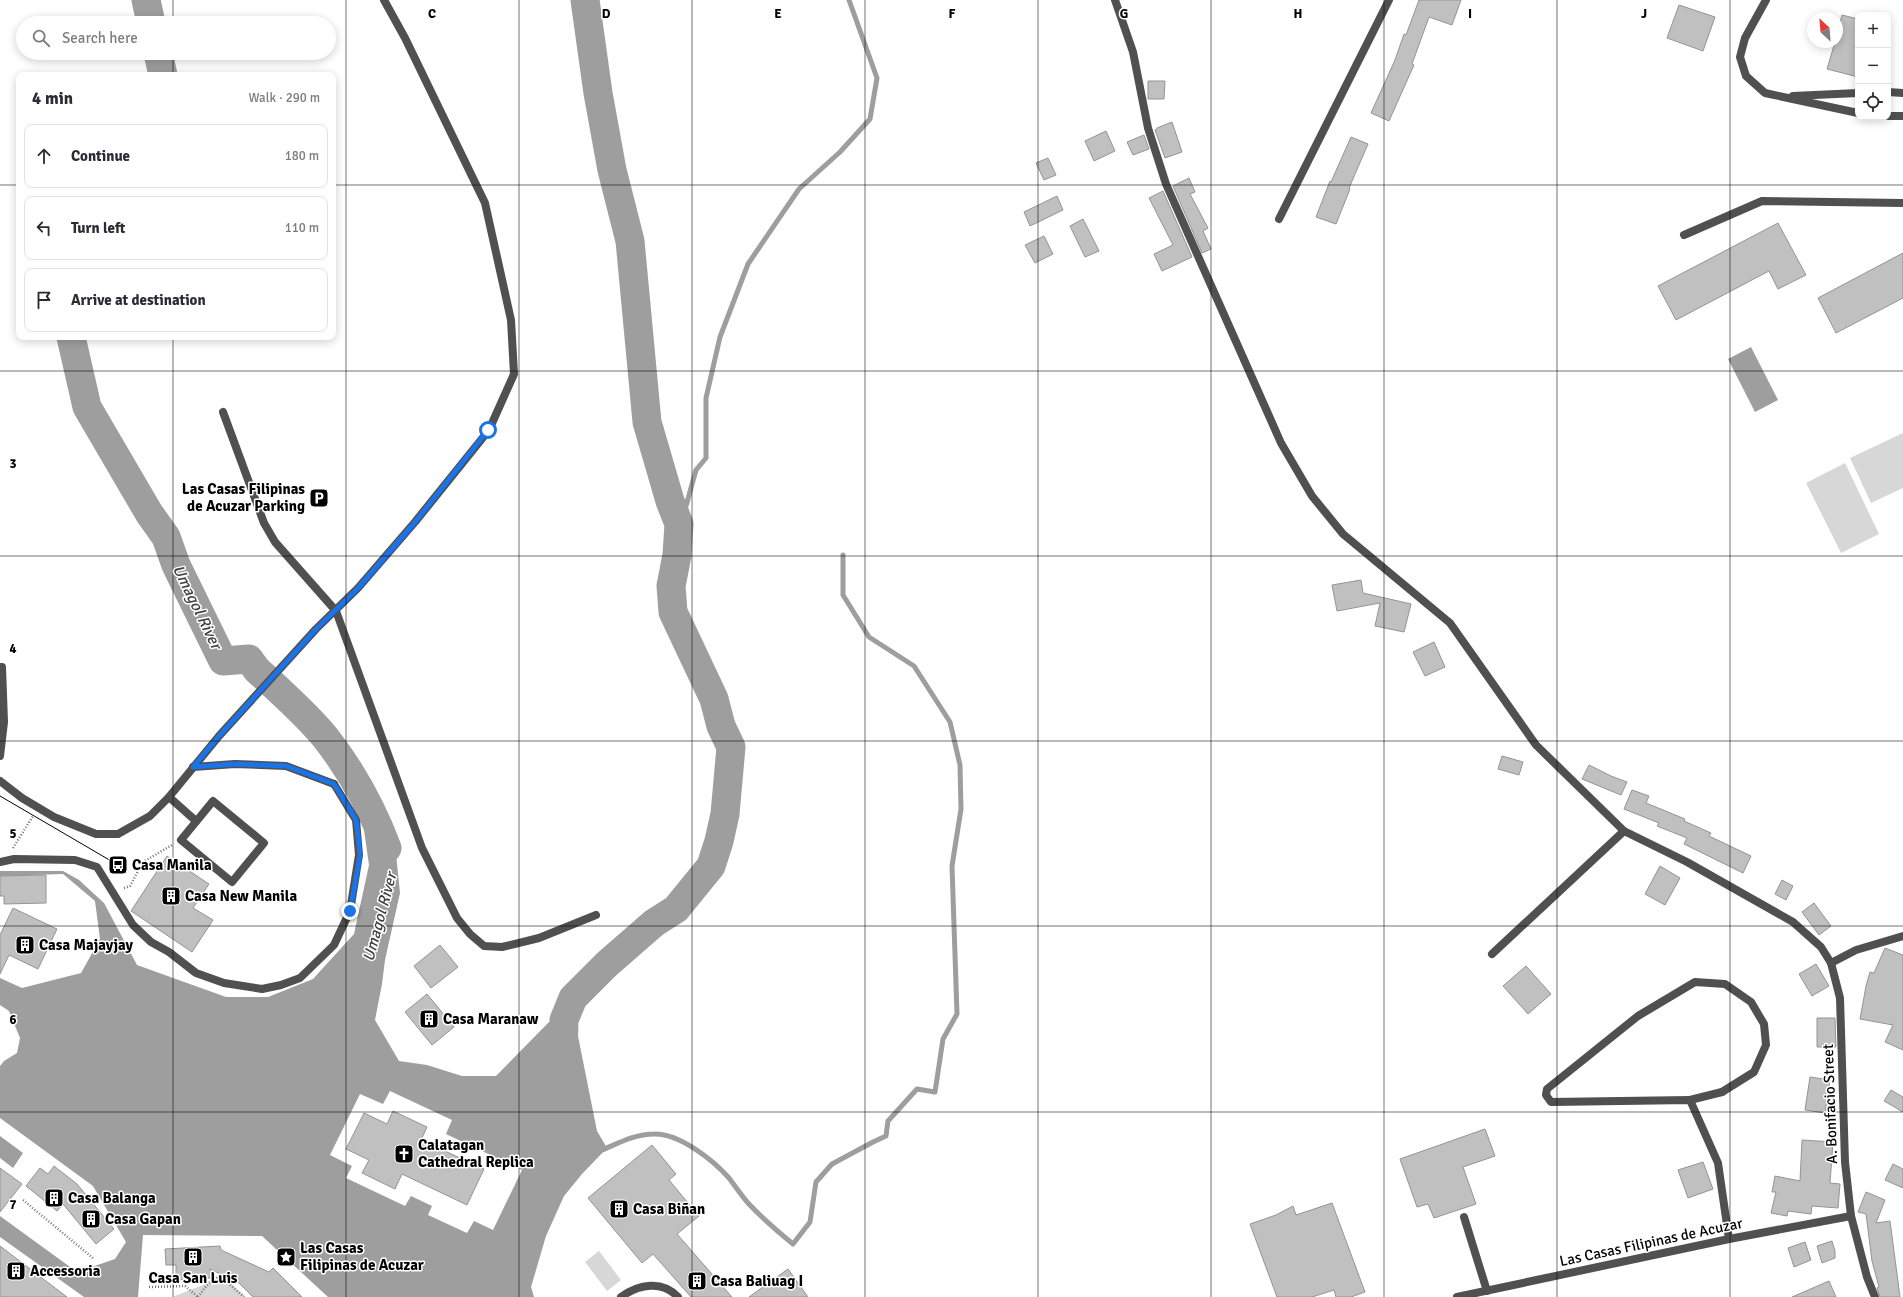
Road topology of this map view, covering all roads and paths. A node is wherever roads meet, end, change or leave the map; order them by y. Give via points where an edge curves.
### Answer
1 (384, 0) edge
2 (1115, 0) edge
3 (1766, 0) edge
4 (1386, 2) edge
5 (1891, 92) edge
6 (1855, 93) edge
7 (1903, 93) edge
8 (1782, 96) junction
9 (1855, 112) edge
10 (1891, 116) edge
11 (1903, 116) edge
12 (1903, 203) edge
13 (1279, 218) dead end
14 (1684, 235) dead end
15 (223, 412) dead end
16 (336, 611) junction
17 (0, 667) edge
18 (0, 756) edge
19 (193, 767) junction
20 (0, 781) edge
21 (169, 797) junction
22 (38, 807) junction
23 (196, 821) junction
24 (1624, 831) junction
25 (181, 840) junction
26 (14, 859) junction
27 (0, 862) edge
28 (130, 886) dead end
29 (596, 915) dead end
30 (1903, 936) edge
31 (1492, 954) dead end
32 (1831, 963) junction
33 (1690, 1100) junction
34 (23, 1200) dead end
35 (1851, 1216) junction
36 (1464, 1217) dead end
37 (1729, 1239) junction
38 (94, 1260) dead end
39 (149, 1287) dead end
40 (1487, 1291) junction
41 (198, 1297) edge
42 (244, 1297) edge
43 (621, 1297) edge
44 (678, 1297) edge
45 (1457, 1297) edge
46 (1875, 1297) edge

1 - 16 street via 485,203 511,320 514,374 488,430 415,522
2 - 24 street, A. Bonifacio Street via 1133,52 1148,128 1166,184 1281,443 1312,496 1343,534 1450,623 1536,745
3 - 8 street via 1745,38 1740,57 1746,76 1765,93
4 - 13 street
5 - 7 street
6 - 8 street
8 - 9 street
10 - 11 street
12 - 14 street via 1762,201
15 - 16 street via 264,523 275,542
16 - 19 street via 316,629
16 - 29 street via 422,848 457,918 470,934 484,946 502,948 539,938
17 - 18 street via 4,722
19 - 21 street
19 - 26 street via 235,764 286,766 334,784 356,820 360,855 350,911 334,945 300,978 262,989 224,983 196,973 151,942 133,924 97,867 74,860
20 - 22 street
21 - 22 street via 150,816 118,834 96,834 54,817
21 - 23 street
22 - 26 path via 13,847
23 - 25 street
23 - 25 street via 213,801 264,843 232,882
24 - 31 street
24 - 32 street, A. Bonifacio Street via 1687,862 1793,922 1821,947
25 - 28 path via 143,862
26 - 27 street
30 - 32 street via 1856,950
32 - 35 street, A. Bonifacio Street via 1840,998 1845,1162
33 - 33 street via 1722,1092 1754,1072 1766,1045 1764,1024 1751,1002 1725,984 1695,982 1638,1016 1547,1089 1546,1095 1551,1102
33 - 37 street via 1718,1163
34 - 38 path
35 - 37 street, Las Casas Filipinas de Acuzar
35 - 46 street, A. Bonifacio Street
36 - 40 street
37 - 40 street, Las Casas Filipinas de Acuzar
39 - 41 path via 185,1286
40 - 45 street, Las Casas Filipinas de Acuzar
41 - 42 path via 216,1278 228,1283
43 - 44 street via 641,1286 657,1285 667,1288

